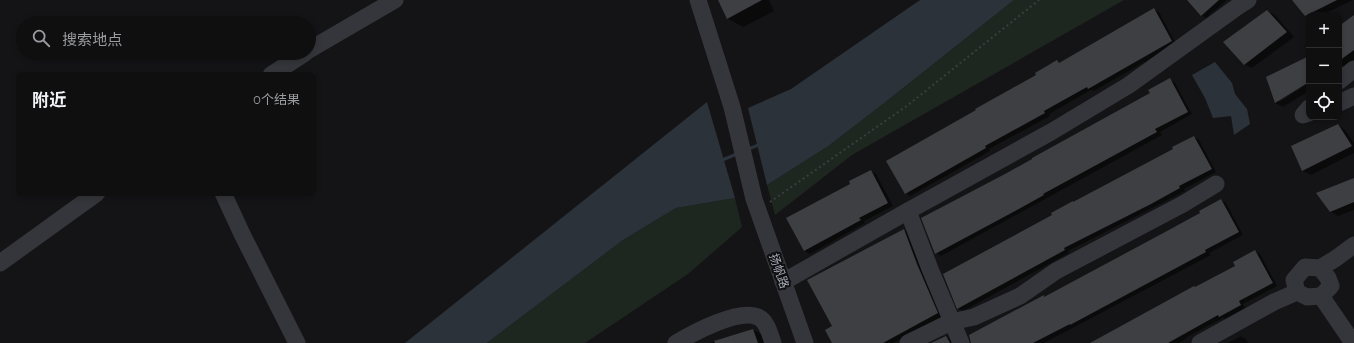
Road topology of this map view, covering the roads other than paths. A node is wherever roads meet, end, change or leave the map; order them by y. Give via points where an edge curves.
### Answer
1 (395, 0) edge
2 (698, 0) edge
3 (1248, 0) edge
4 (316, 46) edge
5 (294, 60) edge
6 (1354, 69) edge
7 (276, 72) edge
8 (1342, 79) edge
9 (1354, 96) edge
10 (1342, 102) edge
11 (1216, 184) dead end
12 (93, 196) edge
13 (224, 196) edge
14 (908, 211) junction
15 (1354, 245) edge
16 (0, 263) edge
17 (1320, 268) junction
18 (784, 282) junction
19 (1297, 292) junction
20 (1321, 296) junction
21 (951, 322) junction
22 (298, 343) edge
23 (676, 343) edge
24 (773, 343) edge
25 (805, 343) edge
26 (908, 343) edge
27 (960, 343) edge
28 (1200, 343) edge
29 (1353, 343) edge

1 - 4 street
2 - 18 street, 扬帆路 via 732,107 754,199
3 - 14 street via 1129,85 1051,132
5 - 7 street
6 - 8 street
9 - 10 street
11 - 21 street via 1056,271 1020,296 974,317
12 - 16 street
13 - 22 street
14 - 18 street
14 - 21 street
15 - 17 street
17 - 19 street via 1305,267 1294,280
17 - 20 street via 1331,286
18 - 25 street, 扬帆路
19 - 20 street via 1307,297
19 - 28 street
20 - 29 street
21 - 26 street
21 - 27 street
23 - 24 street via 699,330 741,315 758,317 767,326

